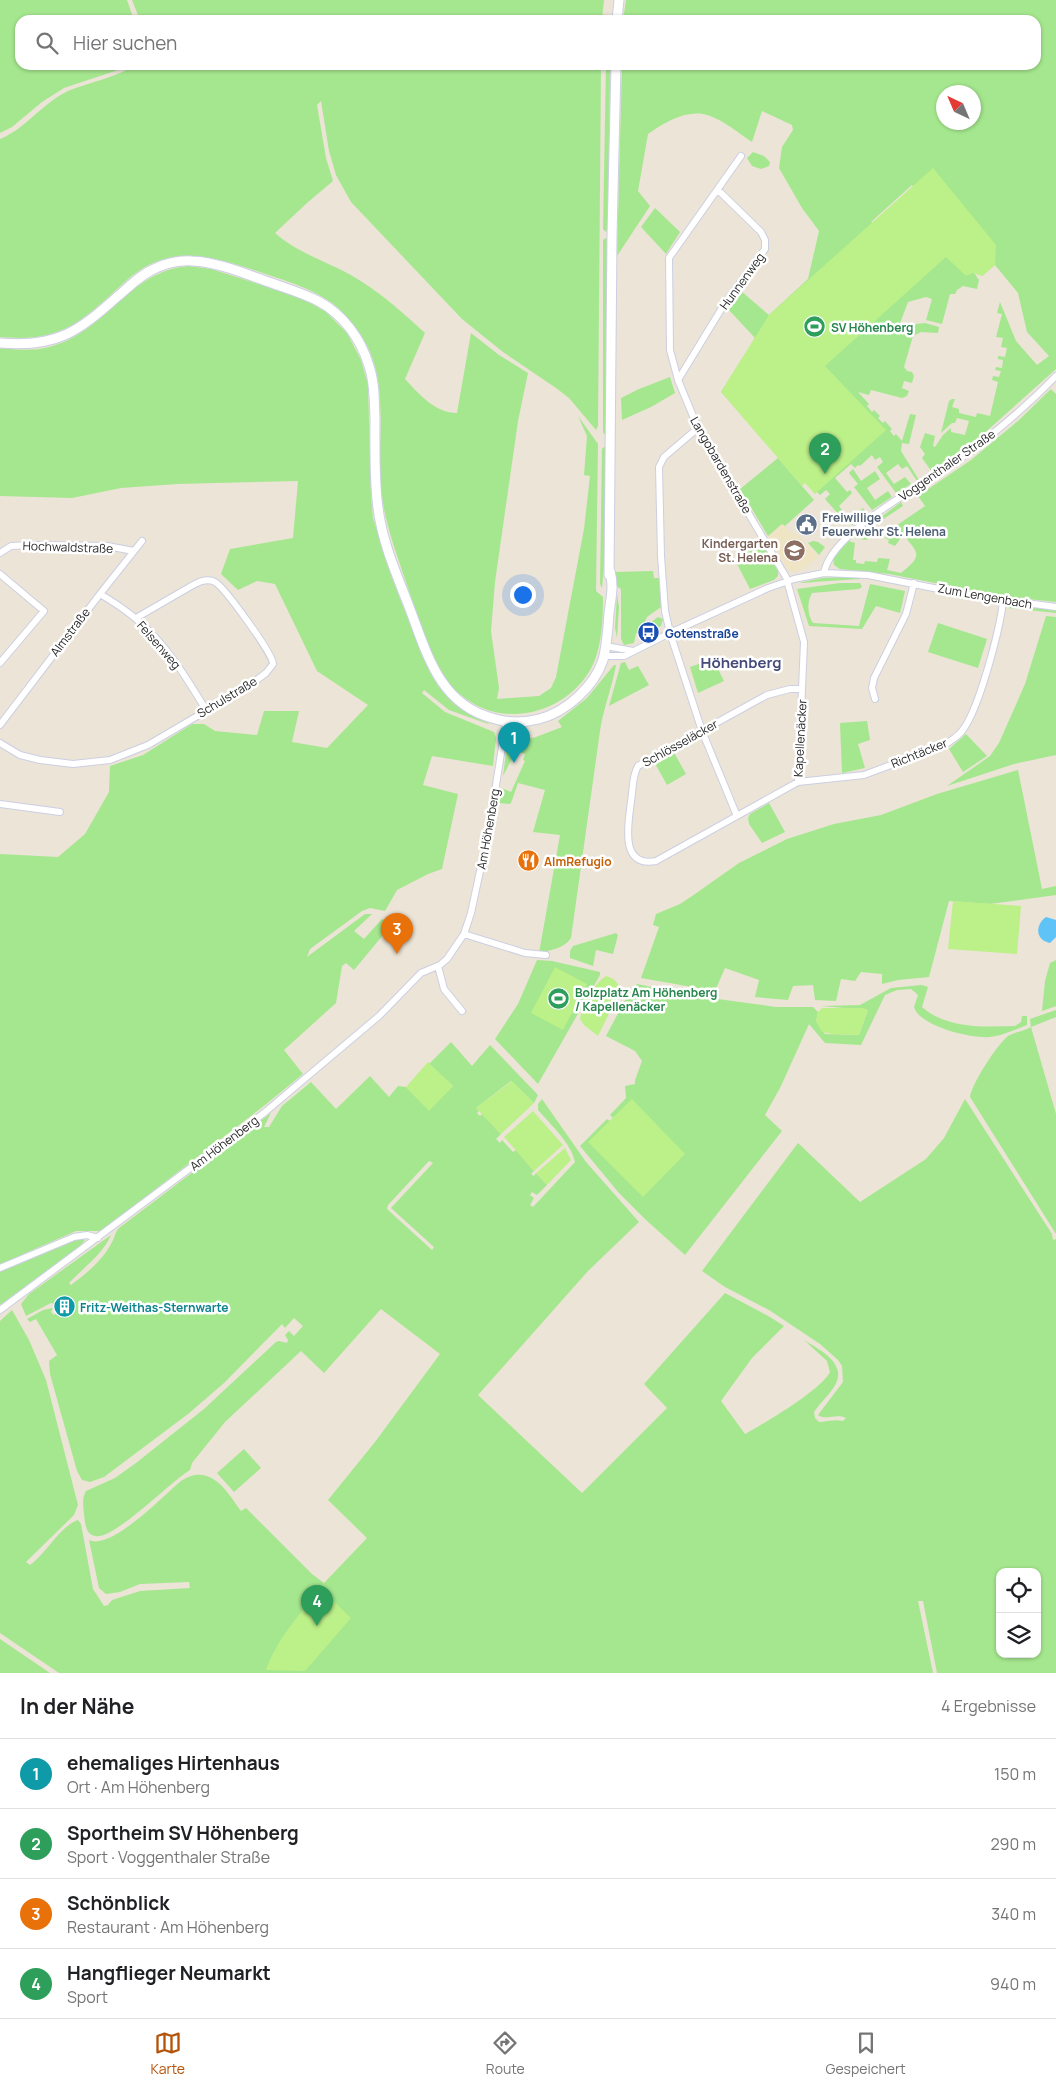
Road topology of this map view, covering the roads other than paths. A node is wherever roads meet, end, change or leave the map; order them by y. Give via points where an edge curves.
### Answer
1 (619, 0) edge
2 (618, 15) edge
3 (616, 70) edge
4 (741, 156) dead end
5 (718, 190) junction
6 (0, 343) edge
7 (1054, 378) edge
8 (678, 380) junction
9 (698, 428) junction
10 (142, 541) dead end
11 (1, 550) edge
12 (134, 551) junction
13 (824, 572) junction
14 (0, 574) edge
15 (787, 581) junction
16 (914, 583) junction
17 (100, 594) junction
18 (1003, 601) junction
19 (1056, 606) edge
20 (136, 618) junction
21 (670, 633) junction
22 (606, 646) junction
23 (633, 651) junction
24 (604, 656) junction
25 (0, 663) edge
26 (802, 689) junction
27 (875, 699) dead end
28 (206, 710) junction
29 (506, 722) junction
30 (0, 725) edge
31 (702, 731) junction
32 (0, 743) edge
33 (798, 782) junction
34 (0, 804) edge
35 (60, 812) dead end
36 (737, 816) junction
37 (464, 934) junction
38 (546, 955) dead end
39 (438, 966) junction
40 (462, 1011) dead end
41 (98, 1238) junction
42 (0, 1268) edge
43 (0, 1310) edge

1 - 2 main road
3 - 22 main road via 609,441 610,571
4 - 5 street, Langobardenstraße
5 - 8 street, Langobardenstraße via 669,258 670,350
5 - 8 street, Hunnenweg via 761,232 765,249 725,303
6 - 29 main road via 42,343 64,336 91,320 145,274 163,265 184,261 219,266 302,294 328,307 354,335 370,366 374,391 376,490 383,533 432,665 443,686 463,705 480,715
7 - 13 street, Voggenthaler Straße via 1016,414 960,458 850,533 828,559
8 - 9 street, Langobardenstraße
9 - 15 street, Langobardenstraße
9 - 21 street via 664,457 659,467 661,562
10 - 12 street, Almstraße
11 - 12 street, Hochwaldstraße via 16,545 50,545 107,546
12 - 17 street, Almstraße
13 - 15 street, Zum Lengenbach
13 - 16 street, Zum Lengenbach
14 - 25 street via 44,611
15 - 21 street, Zum Lengenbach
15 - 26 street, Kapellenäcker via 803,637
16 - 18 street, Zum Lengenbach
16 - 27 street via 906,614 874,678
17 - 20 street, Felsenweg
17 - 30 street, Almstraße
18 - 19 street, Zum Lengenbach
18 - 33 street, Richtäcker via 997,634 974,707 958,736 944,745 864,775
20 - 28 street, Felsenweg via 178,665
20 - 28 street, Schulstraße via 200,581 214,582 226,593 273,664 250,685
21 - 23 street, Zum Lengenbach
21 - 31 street
22 - 23 street
22 - 24 main road
23 - 24 street, Zum Lengenbach via 621,657
24 - 29 main road via 592,680 560,710 535,720
26 - 31 street, Schlösseläcker via 767,695
26 - 33 street, Kapellenäcker
28 - 32 street, Schulstraße via 139,750 100,762 40,760 20,755
29 - 37 street, Am Höhenberg via 487,839
31 - 36 street
31 - 36 street, Schlösseläcker via 638,766 627,834 629,846 640,859 656,860
33 - 36 street, Kapellenäcker
34 - 35 street
37 - 38 street via 525,954
37 - 39 street, Am Höhenberg
39 - 40 street via 444,989
39 - 41 street, Am Höhenberg via 421,973 379,1016 264,1113
41 - 42 street via 87,1235 74,1237
41 - 43 street, Am Höhenberg

